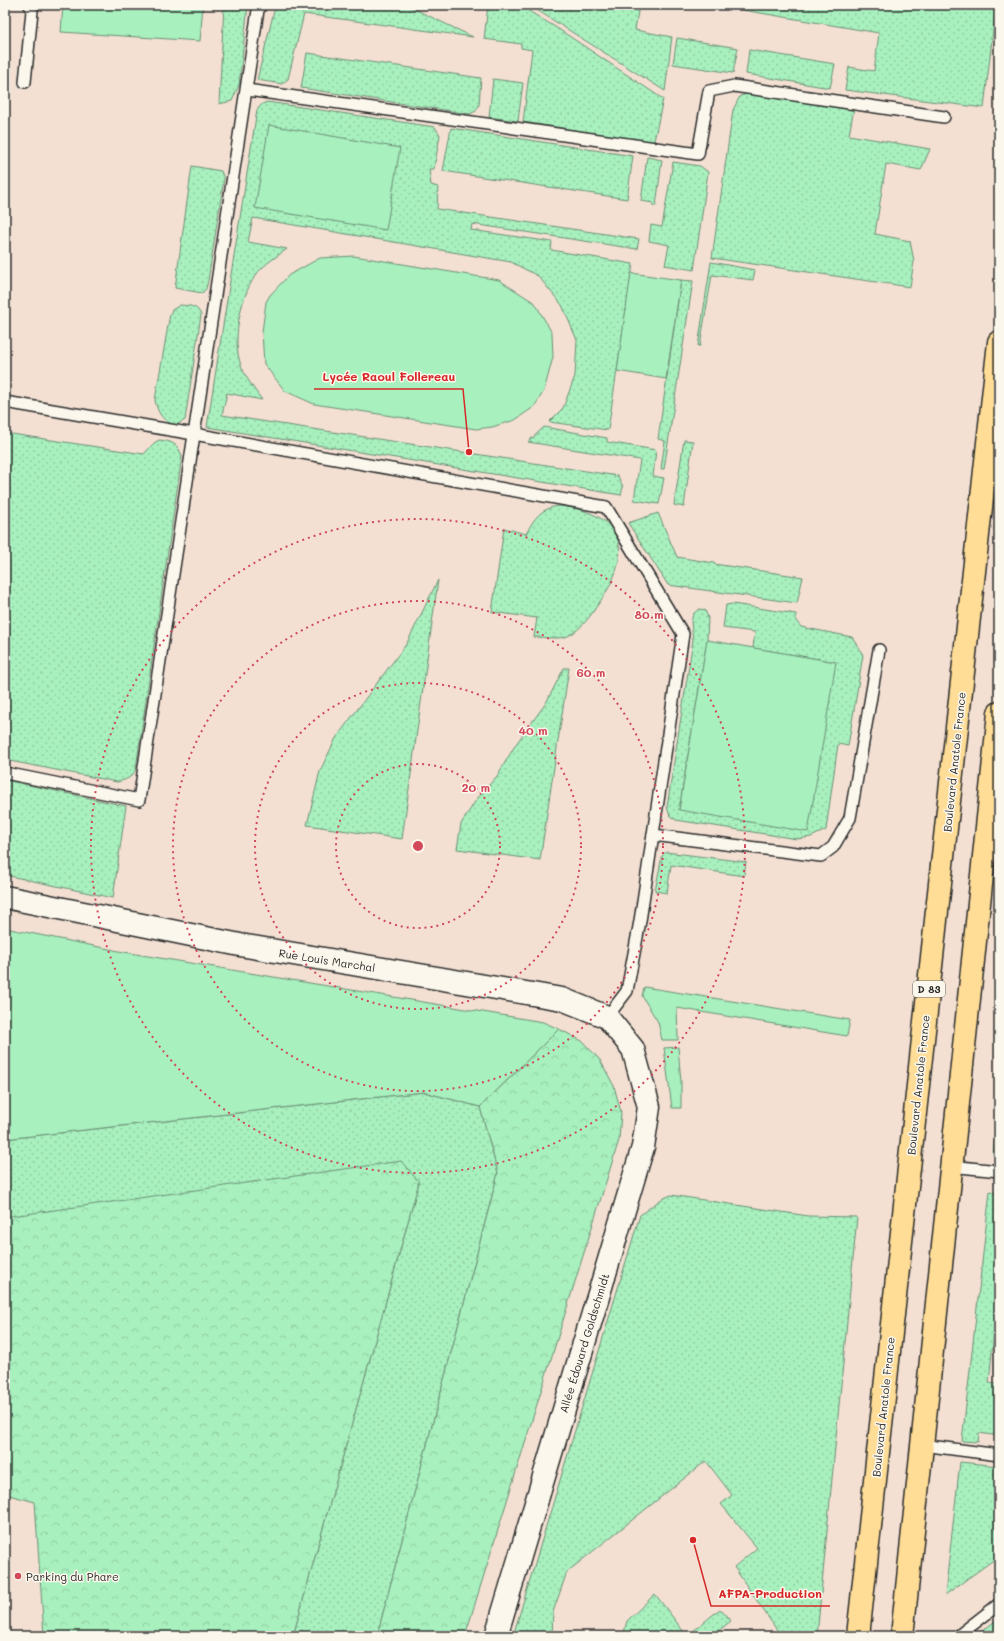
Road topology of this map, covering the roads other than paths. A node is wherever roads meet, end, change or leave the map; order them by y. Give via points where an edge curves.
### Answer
1 (30, 5) edge
2 (260, 5) edge
3 (25, 82) dead end
4 (248, 90) junction
5 (944, 117) dead end
6 (999, 342) edge
7 (5, 402) edge
8 (194, 434) junction
9 (879, 650) dead end
10 (999, 713) edge
11 (999, 717) edge
12 (5, 773) edge
13 (653, 835) junction
14 (5, 897) edge
15 (607, 1017) junction
16 (633, 1049) joint
17 (950, 1166) junction
18 (999, 1171) edge
19 (922, 1445) junction
20 (999, 1455) edge
21 (999, 1604) edge
22 (496, 1636) edge
23 (858, 1636) edge
24 (902, 1636) edge
25 (958, 1636) edge

1 - 3 lane via 32,11
2 - 4 lane
4 - 5 lane via 698,154 709,91 734,86
4 - 8 lane
6 - 23 main road, Boulevard Anatole France / D 83
7 - 8 lane
8 - 12 lane via 139,800
8 - 13 lane via 606,507 683,634
9 - 13 lane via 850,818 834,847 821,856
10 - 11 main road
11 - 17 main road
13 - 15 lane via 627,991
14 - 15 street, Rue Louis Marchal via 240,946 562,999
15 - 16 street, Rue Louis Marchal
16 - 22 street, Allée Édouard Goldschmidt via 649,1107 643,1147
17 - 18 lane
17 - 19 main road
19 - 20 lane
19 - 24 main road
21 - 25 lane

